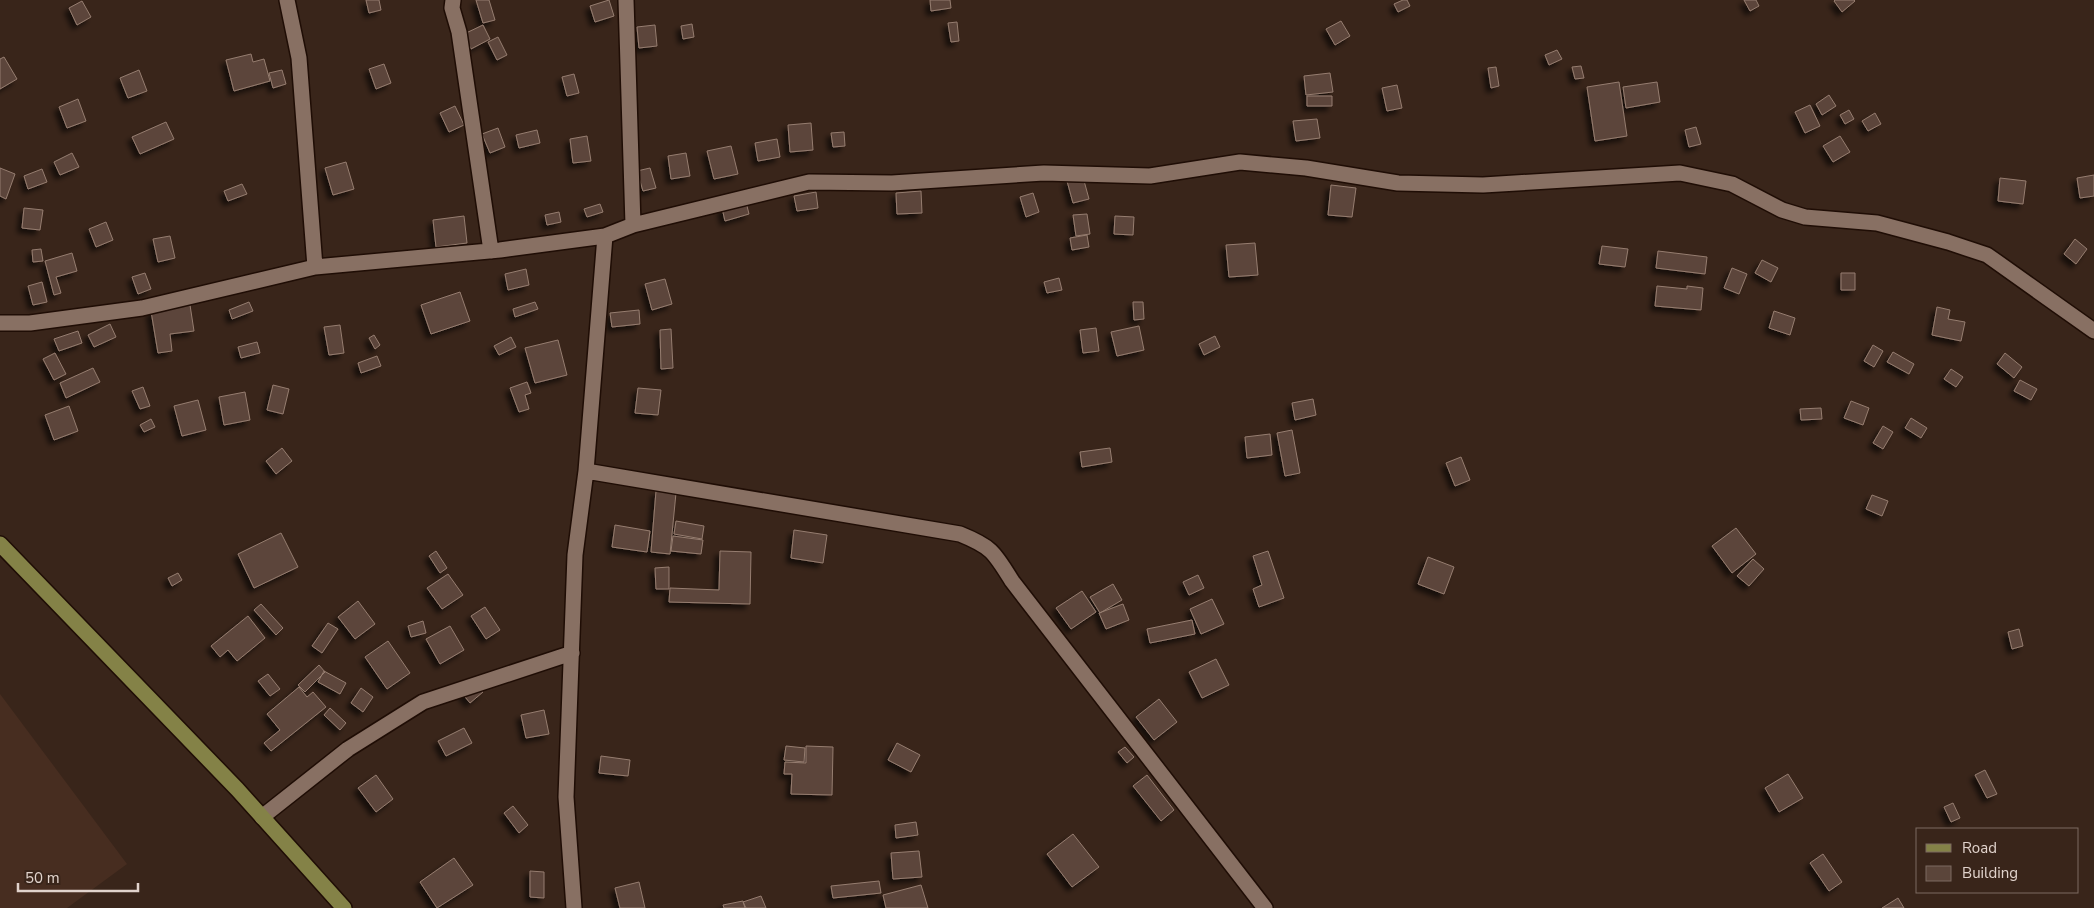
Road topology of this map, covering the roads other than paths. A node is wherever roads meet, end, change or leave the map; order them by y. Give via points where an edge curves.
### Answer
1 (287, 0) edge
2 (452, 0) edge
3 (626, 0) edge
4 (633, 225) junction
5 (605, 236) junction
6 (491, 251) junction
7 (315, 267) junction
8 (0, 323) edge
9 (2094, 331) edge
10 (586, 471) junction
11 (0, 544) edge
12 (572, 653) junction
13 (262, 817) junction
14 (344, 908) edge
15 (574, 908) edge
16 (1265, 908) edge

1 - 7 street via 299,58
2 - 6 street
3 - 4 street
4 - 5 street
4 - 9 street via 809,182 892,183 1044,172 1150,176 1240,162 1306,168 1398,183 1483,185 1680,173 1732,184 1782,210 1805,217 1877,223 1987,255
5 - 6 street
5 - 10 street
6 - 7 street
7 - 8 street via 142,308 30,323
10 - 12 street via 575,555
10 - 16 street via 960,534 983,543 996,555 1012,581
11 - 13 main road
12 - 13 street via 423,702 348,749
12 - 15 street via 566,797
13 - 14 main road

